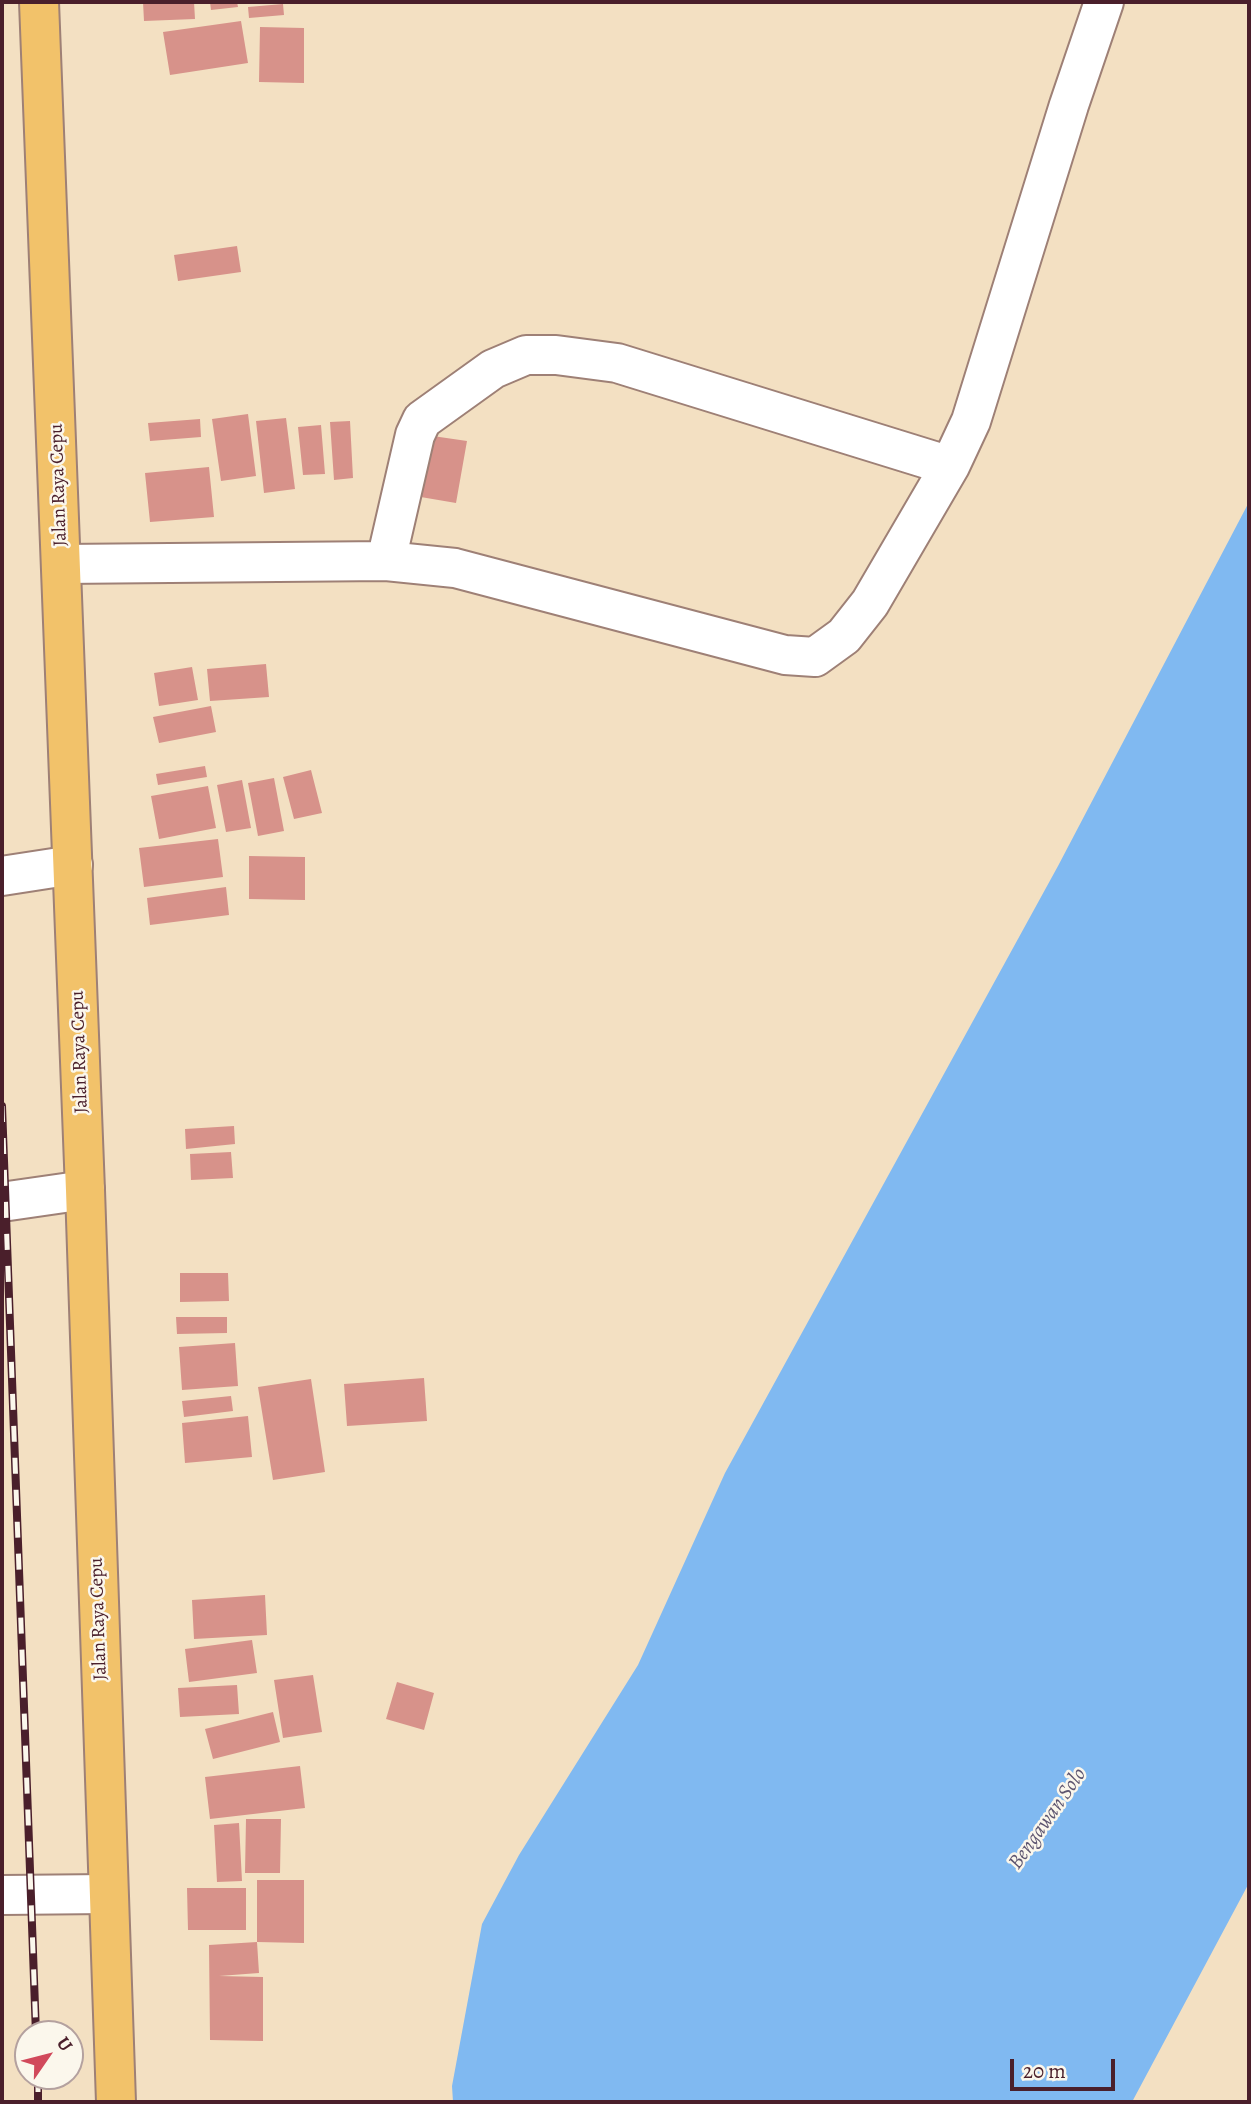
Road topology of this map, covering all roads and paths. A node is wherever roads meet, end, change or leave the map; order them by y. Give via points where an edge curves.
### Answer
1 (39, 2) edge
2 (1104, 2) edge
3 (950, 466) junction
4 (386, 561) junction
5 (62, 564) junction
6 (73, 865) junction
7 (2, 876) edge
8 (85, 1190) junction
9 (2, 1202) edge
10 (108, 1894) junction
11 (2, 1895) edge
12 (116, 2102) edge

1 - 5 highway, Jalan Raya Cepu
2 - 3 street via 971,421
3 - 4 street via 870,603 844,636 815,657 785,655 455,568
3 - 4 street via 617,363 526,355 493,369 422,420
4 - 5 street
5 - 6 highway, Jalan Raya Cepu
6 - 7 street
6 - 8 highway, Jalan Raya Cepu
8 - 9 street
8 - 10 highway, Jalan Raya Cepu
10 - 11 street
10 - 12 highway, Jalan Raya Cepu

